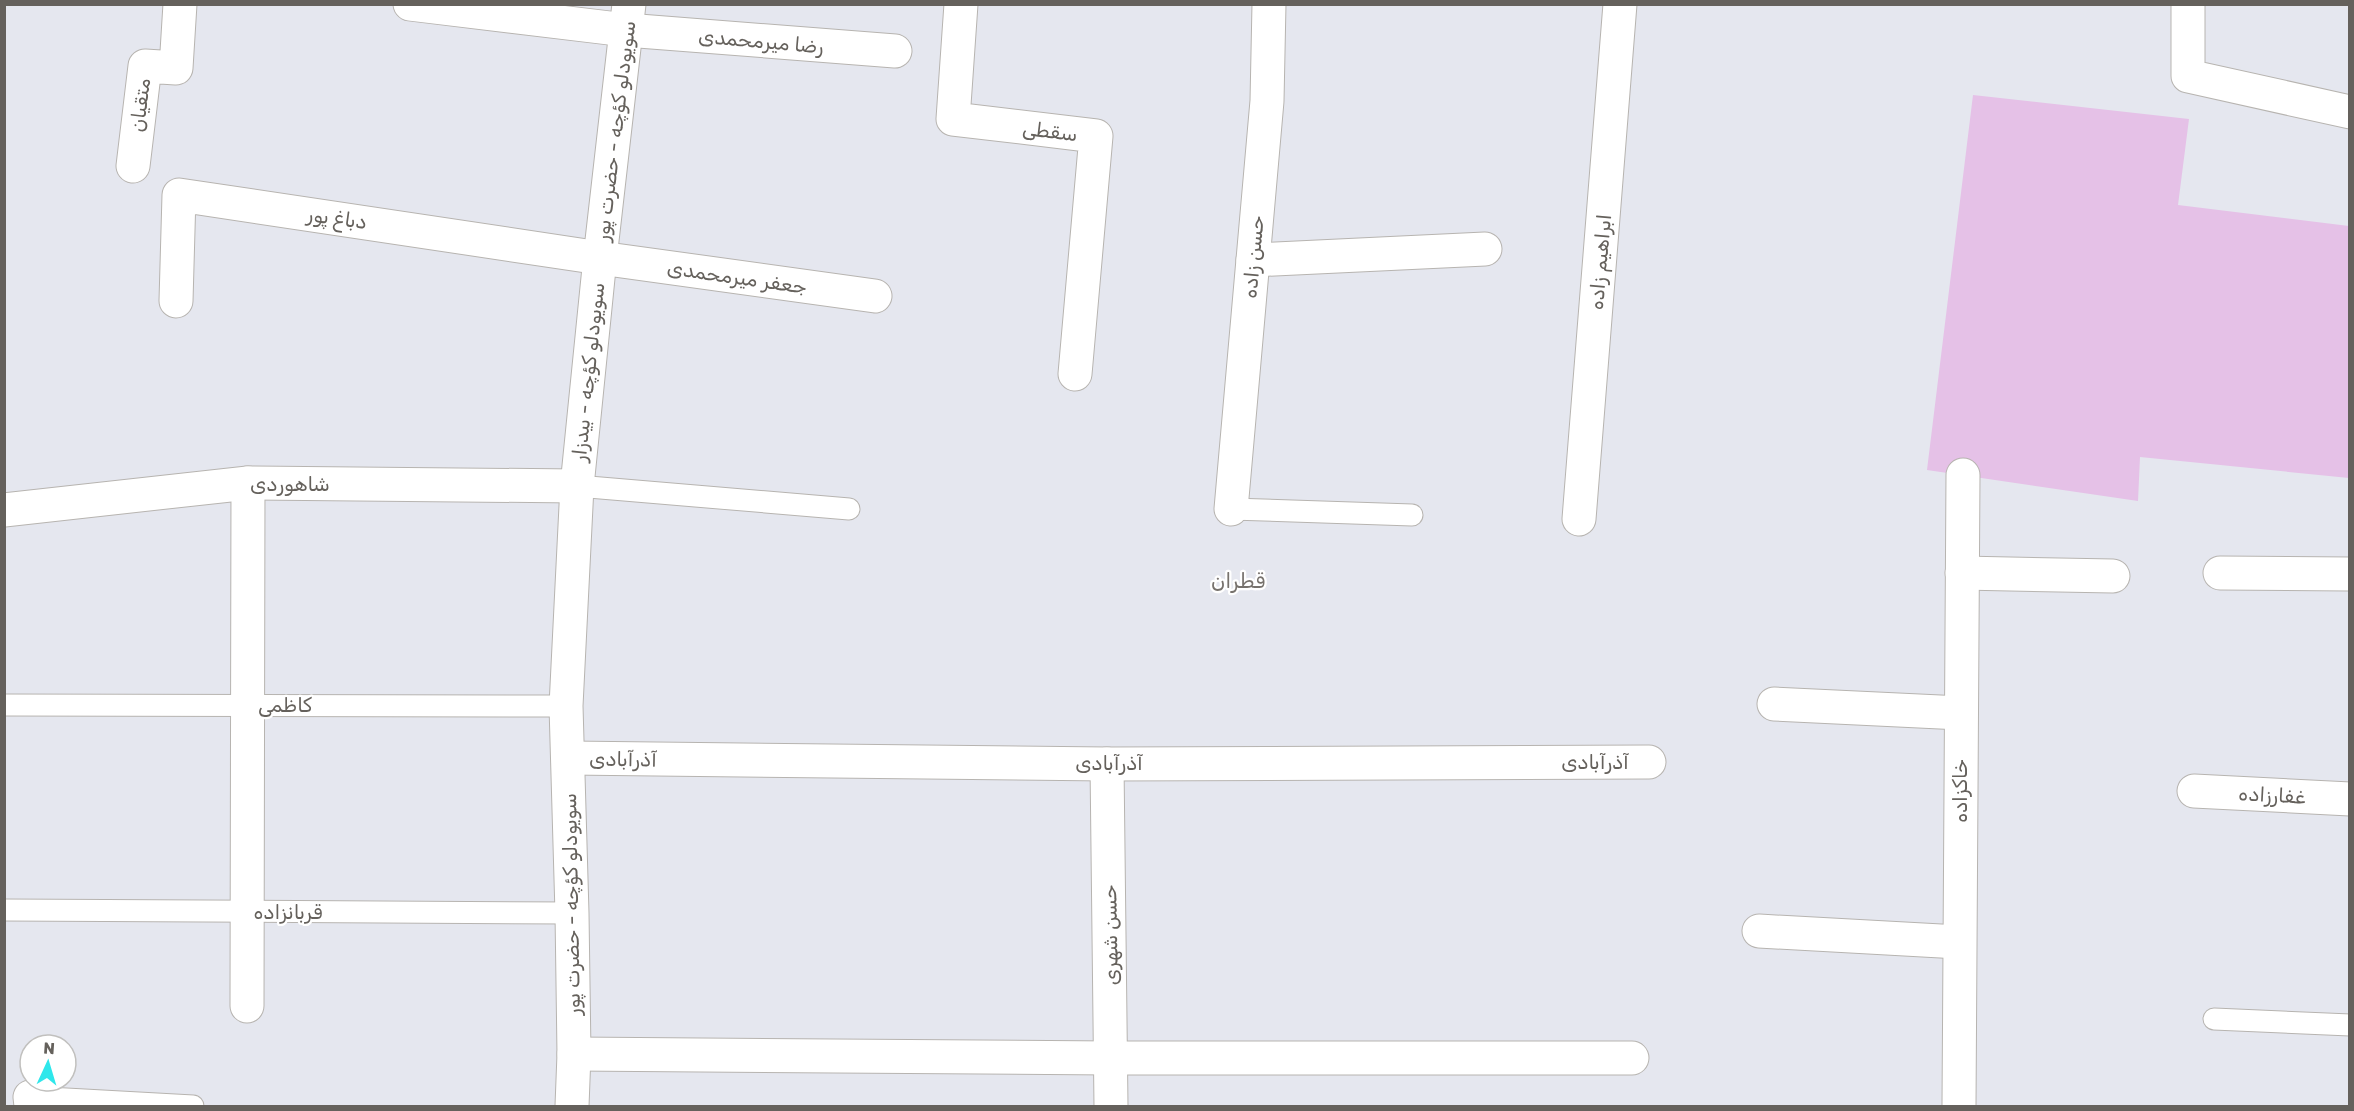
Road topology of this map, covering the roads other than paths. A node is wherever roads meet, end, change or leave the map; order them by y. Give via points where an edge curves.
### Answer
1 (180, 4) edge
2 (410, 4) edge
3 (961, 4) edge
4 (1269, 4) edge
5 (1620, 4) edge
6 (2188, 4) edge
7 (628, 17) edge
8 (895, 51) dead end
9 (2349, 112) edge
10 (133, 166) dead end
11 (1485, 249) dead end
12 (600, 258) junction
13 (1253, 260) junction
14 (875, 296) dead end
15 (176, 301) dead end
16 (1075, 374) dead end
17 (1963, 475) dead end
18 (248, 483) junction
19 (577, 486) junction
20 (849, 509) dead end
21 (1231, 509) joint
22 (4, 510) edge
23 (1412, 515) dead end
24 (1579, 519) dead end
25 (1962, 573) junction
26 (2220, 573) dead end
27 (2349, 574) edge
28 (2113, 576) dead end
29 (1774, 704) dead end
30 (4, 705) edge
31 (247, 705) junction
32 (566, 706) junction
33 (1961, 713) junction
34 (568, 758) junction
35 (1649, 762) dead end
36 (1107, 764) junction
37 (2194, 791) dead end
38 (2349, 799) edge
39 (4, 910) edge
40 (247, 912) junction
41 (572, 913) junction
42 (1759, 931) dead end
43 (1959, 942) junction
44 (247, 1006) dead end
45 (2214, 1019) dead end
46 (2349, 1025) edge
47 (574, 1054) junction
48 (1112, 1058) junction
49 (1632, 1058) dead end
50 (30, 1102) edge
51 (193, 1107) edge
52 (572, 1107) edge
53 (1112, 1107) edge
54 (1959, 1107) edge

1 - 10 street, متقیان via 177,68 145,66
2 - 7 street
3 - 16 street, سقطی via 953,119 1096,136
4 - 13 street, حسن زاده via 1267,101
5 - 24 street, ابراهیم زاده
6 - 9 street via 2188,76
7 - 8 street, رضا میرمحمدی
7 - 12 street, سویودلو کؤچه - حضرت پور
11 - 13 street
12 - 14 street, جعفر میرمحمدی
12 - 15 street, دباغ پور via 179,195
12 - 19 street, سویودلو کؤچه - بیدزار
13 - 21 street, حسن زاده
17 - 25 street, خاکزاده
18 - 19 street, شاهوردی
18 - 22 street, شاهوردی
18 - 31 street
19 - 20 lane
19 - 32 street, سویودلو کؤچه - حضرت پور
21 - 23 lane
25 - 28 street
25 - 33 street, خاکزاده
26 - 27 street
29 - 33 street
30 - 31 lane, کاظمی
31 - 32 lane, کاظمی
31 - 40 street
32 - 34 street, سویودلو کؤچه - حضرت پور
33 - 43 street, خاکزاده
34 - 36 street, آذرآبادی
34 - 41 street, سویودلو کؤچه - حضرت پور
35 - 36 street, آذرآبادی
36 - 48 street, حسن شهری
37 - 38 street, غفارزاده
39 - 40 lane, قربانزاده
40 - 41 lane, قربانزاده
40 - 44 street
41 - 47 street, سویودلو کؤچه - حضرت پور
42 - 43 street
43 - 54 street, خاکزاده
45 - 46 lane
47 - 48 street
47 - 52 street, سویودلو کؤچه - حضرت پور
48 - 49 street
48 - 53 street, حسن شهری
50 - 51 lane

